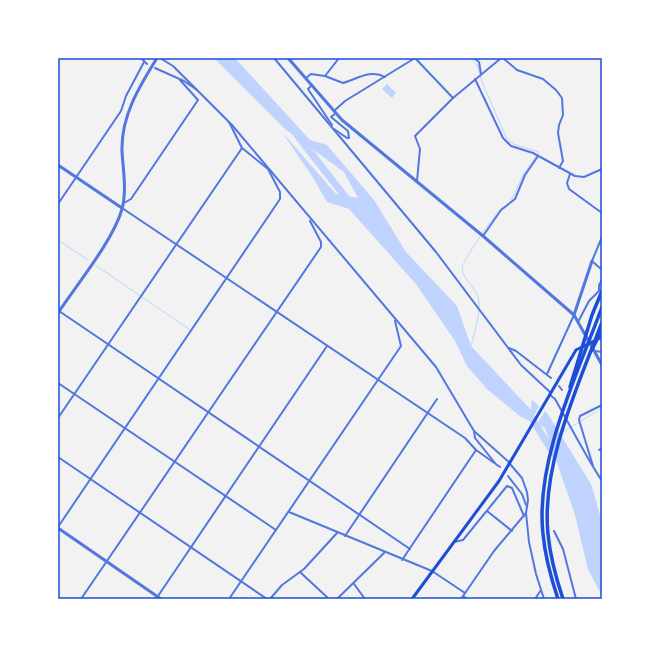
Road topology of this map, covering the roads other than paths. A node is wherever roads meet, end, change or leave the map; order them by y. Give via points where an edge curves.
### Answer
1 (141, 58) edge
2 (157, 58) edge
3 (160, 58) edge
4 (274, 58) edge
5 (288, 58) edge
6 (339, 58) edge
7 (415, 58) edge
8 (474, 58) edge
9 (144, 62) junction
10 (147, 64) dead end
11 (155, 68) dead end
12 (481, 74) junction
13 (325, 76) junction
14 (385, 77) junction
15 (306, 78) junction
16 (475, 79) junction
17 (180, 80) junction
18 (312, 85) junction
19 (203, 94) junction
20 (453, 98) junction
21 (335, 112) junction
22 (229, 121) junction
23 (334, 128) junction
24 (242, 148) junction
25 (538, 156) junction
26 (58, 165) edge
27 (559, 168) junction
28 (602, 168) edge
29 (268, 169) junction
30 (570, 174) junction
31 (77, 177) junction
32 (417, 182) junction
33 (123, 203) junction
34 (58, 204) edge
35 (122, 208) junction
36 (602, 213) edge
37 (308, 217) junction
38 (483, 236) junction
39 (602, 237) edge
40 (177, 244) junction
41 (592, 261) junction
42 (602, 270) edge
43 (227, 279) junction
44 (602, 280) edge
45 (602, 291) edge
46 (602, 307) edge
47 (58, 312) edge
48 (276, 312) junction
49 (574, 315) junction
50 (395, 321) junction
51 (578, 322) junction
52 (602, 322) edge
53 (602, 330) edge
54 (602, 337) edge
55 (588, 343) junction
56 (108, 344) junction
57 (327, 346) junction
58 (508, 348) junction
59 (592, 351) junction
60 (602, 352) edge
61 (602, 365) edge
62 (547, 374) junction
63 (159, 378) junction
64 (551, 378) dead end
65 (378, 380) junction
66 (58, 383) edge
67 (559, 386) dead end
68 (562, 390) dead end
69 (74, 394) junction
70 (550, 395) junction
71 (437, 399) dead end
72 (602, 405) edge
73 (564, 410) junction
74 (209, 412) junction
75 (427, 414) junction
76 (58, 418) edge
77 (124, 428) junction
78 (474, 431) junction
79 (259, 446) junction
80 (602, 448) edge
81 (476, 450) junction
82 (599, 450) dead end
83 (58, 457) edge
84 (175, 462) junction
85 (511, 462) junction
86 (495, 463) junction
87 (500, 467) dead end
88 (594, 470) junction
89 (508, 476) dead end
90 (91, 479) junction
91 (602, 481) edge
92 (310, 482) junction
93 (226, 496) junction
94 (527, 506) junction
95 (487, 511) junction
96 (140, 512) junction
97 (289, 512) junction
98 (526, 513) junction
99 (359, 515) junction
100 (524, 516) junction
101 (58, 528) edge
102 (276, 530) junction
103 (512, 531) junction
104 (554, 531) dead end
105 (337, 532) junction
106 (345, 536) junction
107 (454, 542) junction
108 (191, 548) junction
109 (410, 549) junction
110 (385, 552) junction
111 (402, 560) junction
112 (106, 561) junction
113 (432, 571) junction
114 (300, 572) junction
115 (241, 581) junction
116 (354, 584) junction
117 (541, 590) junction
118 (465, 593) junction
119 (463, 596) junction
120 (158, 598) edge
121 (81, 599) edge
122 (229, 599) edge
123 (268, 599) edge
124 (329, 599) edge
125 (337, 599) edge
126 (365, 599) edge
127 (412, 599) edge
128 (461, 599) edge
129 (467, 599) edge
130 (535, 599) edge
131 (544, 599) edge
132 (558, 599) edge
133 (563, 599) edge
134 (576, 599) edge

1 - 9 street
2 - 33 street via 133,98 126,123 122,150
3 - 19 street via 173,66
4 - 23 street
5 - 15 street
6 - 13 street
7 - 14 street
7 - 20 street
8 - 12 street via 479,64
9 - 10 street
9 - 31 street via 121,111
11 - 17 street
12 - 16 street
12 - 27 street via 503,58 517,70 538,76 556,90 563,102 563,115 558,133 563,161
13 - 14 street via 338,83 373,73
13 - 15 street via 311,74
14 - 21 street via 345,101
15 - 18 street
16 - 20 street
16 - 25 street via 507,143
17 - 19 street
17 - 33 street via 198,100 131,199
18 - 21 street
18 - 23 street via 308,89
19 - 22 street
20 - 32 street via 415,136 420,149
21 - 23 street via 331,117 348,131 349,138
21 - 32 street
22 - 24 street
22 - 29 street
23 - 58 street via 436,252
24 - 29 street
24 - 40 street
25 - 27 street
25 - 38 street via 515,199 501,210
26 - 31 street
27 - 30 street
28 - 30 street via 584,177
29 - 37 street
29 - 43 street via 280,192 280,199
30 - 36 street via 567,183 570,189
31 - 34 street
31 - 35 street
32 - 38 street
33 - 35 street
35 - 40 street
35 - 47 street via 111,235
37 - 48 street via 321,247
37 - 50 street
38 - 49 street
39 - 41 street
40 - 43 street
40 - 56 street
41 - 42 street
41 - 49 street
43 - 48 street
43 - 63 street
44 - 51 street via 599,291 589,302
45 - 73 highway via 576,364
46 - 73 highway
47 - 56 street
48 - 57 street
48 - 74 street
49 - 51 street
49 - 62 street
50 - 65 street via 401,346
50 - 78 street via 442,376
51 - 55 street
52 - 59 highway
53 - 59 main road
54 - 55 main road
55 - 59 street
55 - 70 main road via 576,350
56 - 63 street
56 - 69 street
57 - 65 street
57 - 79 street
58 - 62 street
58 - 70 street
59 - 60 street
59 - 61 street
59 - 133 highway via 554,461 548,496 547,532
62 - 64 street
63 - 74 street
63 - 77 street
65 - 75 street
65 - 92 street
66 - 69 street
67 - 68 street
69 - 76 street
69 - 77 street
70 - 85 main road
70 - 88 street via 555,399
71 - 75 street
72 - 88 street via 580,416 579,420
73 - 132 highway via 547,465 542,516 546,556
74 - 79 street
74 - 84 street
75 - 81 street via 465,438
75 - 99 street
77 - 84 street
77 - 90 street
78 - 85 street
78 - 86 street via 475,438
79 - 92 street
79 - 93 street
80 - 82 street
81 - 86 street
81 - 109 street
83 - 90 street
84 - 93 street
84 - 96 street
85 - 94 street via 522,478 528,500
85 - 107 main road
86 - 87 street
88 - 91 street
89 - 94 street via 522,494
90 - 96 street
90 - 101 street
92 - 97 street
92 - 99 street
93 - 102 street
93 - 108 street
94 - 98 street
95 - 100 street via 507,486 512,488
95 - 103 street
95 - 107 street via 463,540
96 - 108 street
96 - 112 street
97 - 102 street
97 - 105 street
98 - 100 street
98 - 117 street via 532,560
99 - 106 street
99 - 109 street
100 - 103 street
101 - 112 street
102 - 115 street
103 - 118 street
104 - 134 street via 563,549
105 - 106 street
105 - 114 street
106 - 110 street
107 - 113 main road
108 - 115 street
108 - 120 street
109 - 111 street
110 - 111 street
110 - 116 street
111 - 113 street
112 - 120 street
112 - 121 street
113 - 118 street
113 - 127 main road
114 - 123 street
114 - 124 street
115 - 122 street
115 - 123 street
116 - 125 street
116 - 126 street
117 - 130 street
117 - 131 street
118 - 119 street
119 - 128 street
119 - 129 street

